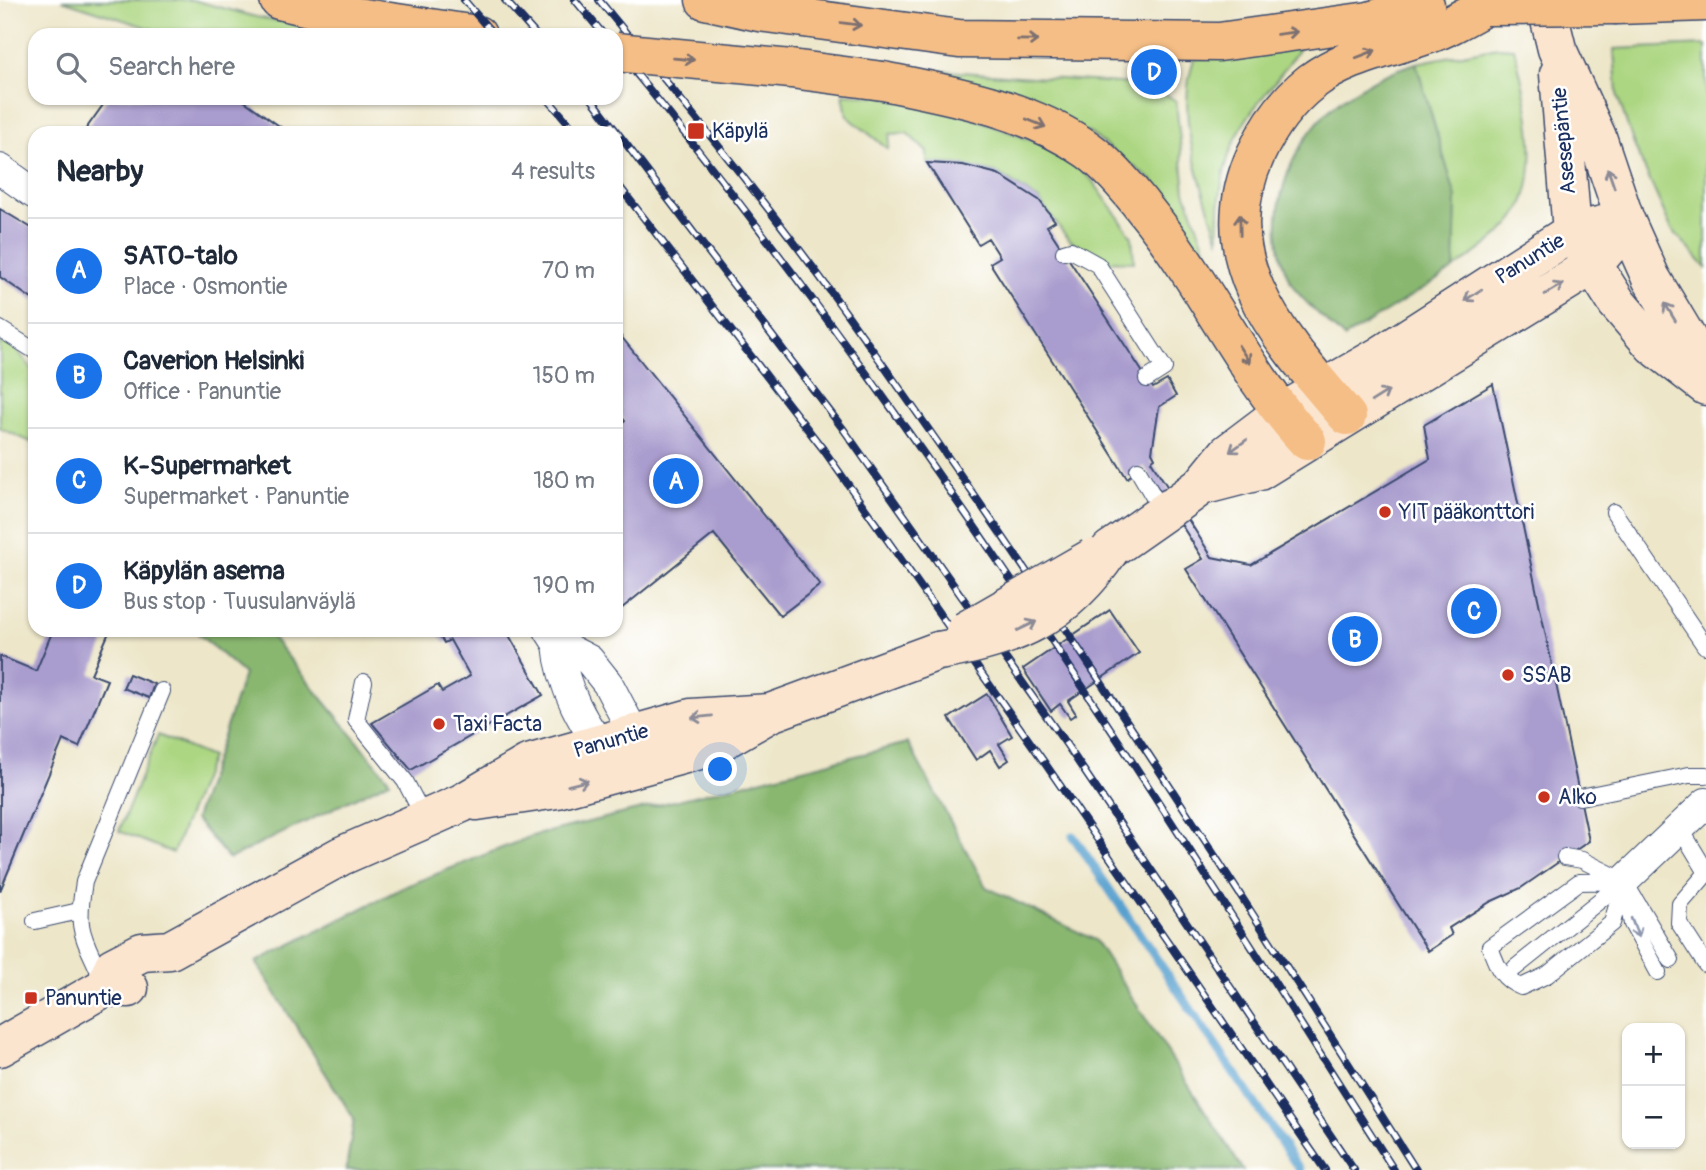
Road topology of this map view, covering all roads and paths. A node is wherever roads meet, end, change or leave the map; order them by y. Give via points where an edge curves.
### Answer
1 (279, 0) edge
2 (705, 0) edge
3 (1374, 0) edge
4 (1545, 0) edge
5 (1706, 2) edge
6 (1425, 5) junction
7 (1486, 6) junction
8 (430, 28) edge
9 (1557, 49) junction
10 (623, 53) edge
11 (0, 169) edge
12 (28, 189) edge
13 (1625, 220) junction
14 (1572, 232) junction
15 (1064, 252) dead end
16 (1593, 265) junction
17 (0, 329) edge
18 (28, 347) edge
19 (1706, 370) edge
20 (1147, 379) dead end
21 (1706, 386) edge
22 (1336, 402) junction
23 (1294, 427) junction
24 (1138, 470) dead end
25 (1174, 505) junction
26 (1614, 512) dead end
27 (554, 637) edge
28 (1705, 646) edge
29 (364, 682) dead end
30 (162, 691) dead end
31 (598, 745) junction
32 (631, 752) junction
33 (1706, 775) edge
34 (1580, 797) dead end
35 (463, 803) junction
36 (1706, 803) edge
37 (425, 819) junction
38 (1679, 828) junction
39 (1565, 857) dead end
40 (1706, 872) edge
41 (1624, 881) junction
42 (79, 911) junction
43 (35, 921) dead end
44 (1671, 960) dead end
45 (1706, 965) edge
46 (1515, 968) dead end
47 (1658, 972) dead end
48 (105, 987) junction
49 (0, 1047) edge

1 - 8 highway
2 -> 6 highway via 759,12 959,39 1219,42 1369,21
3 - 6 highway
4 - 9 main road, Asesepäntie
5 - 7 highway, bridge
6 - 7 highway
22 -> 7 highway via 1278,330 1255,291 1239,223 1251,165 1283,108 1311,82 1345,62 1426,36
13 -> 9 main road, Asesepäntie via 1597,137
9 - 14 main road, Asesepäntie
10 -> 23 highway, bridge via 883,81 995,108 1040,124 1088,150 1123,182 1165,234
11 - 12 street
13 - 14 main road, Panuntie
13 - 16 main road, Panuntie
19 -> 13 main road, Asesepäntie via 1651,278
14 - 16 main road
14 -> 22 main road, Panuntie
15 - 20 lane via 1072,250 1098,265 1164,368
16 - 21 main road via 1617,303 1653,345
22 -> 16 main road, Panuntie
17 - 18 lane
22 - 23 main road, Panuntie
23 - 25 main road, Panuntie via 1228,453
24 - 25 lane
25 - 32 main road, Panuntie, bridge via 1110,550 1090,580 1057,610 1027,627 984,644 938,651 771,713 711,747
26 - 28 lane
27 - 31 street via 562,672
27 - 32 street via 589,660 608,684
29 - 37 lane via 356,720 405,781
30 - 42 lane via 84,882
31 - 32 main road, Panuntie
31 - 35 main road, Panuntie via 528,764
35 -> 32 main road, Panuntie via 527,795
33 - 34 lane
35 - 37 main road, Panuntie
36 - 38 street
37 - 48 main road, Panuntie via 341,856 170,950 142,952 113,967
38 - 40 lane
38 - 41 street
39 - 41 lane via 1582,860
40 - 45 lane via 1680,904 1679,923
41 - 41 lane via 1579,882 1490,947 1500,974 1521,987 1547,975 1612,923
41 - 44 lane
41 - 46 lane
41 -> 47 lane via 1632,924
42 - 43 lane
42 - 48 lane via 79,932
48 - 49 main road, Panuntie

